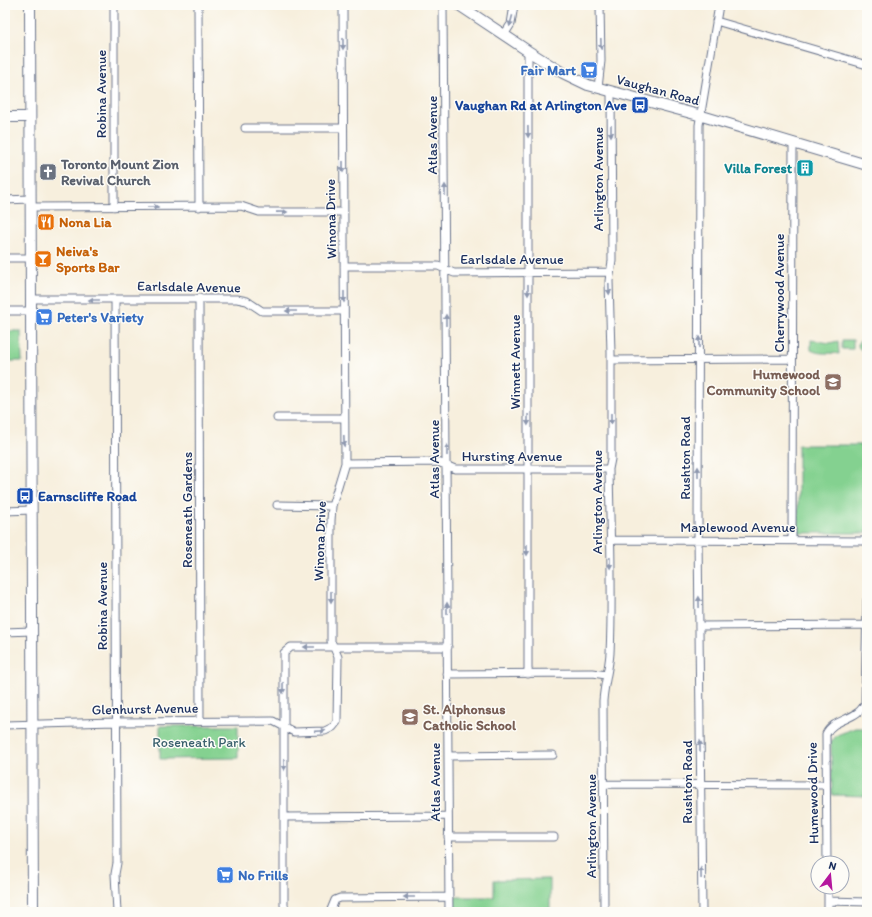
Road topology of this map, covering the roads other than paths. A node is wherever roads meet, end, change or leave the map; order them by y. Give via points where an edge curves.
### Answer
1 (30, 5) edge
2 (114, 5) edge
3 (198, 5) edge
4 (343, 5) edge
5 (443, 5) edge
6 (458, 5) edge
7 (514, 5) edge
8 (600, 5) edge
9 (719, 5) edge
10 (716, 21) junction
11 (504, 35) junction
12 (528, 51) junction
13 (867, 65) edge
14 (598, 88) junction
15 (611, 92) junction
16 (702, 116) junction
17 (5, 117) edge
18 (29, 117) junction
19 (245, 128) dead end
20 (343, 128) junction
21 (793, 142) junction
22 (867, 165) edge
23 (5, 200) edge
24 (30, 203) junction
25 (114, 207) junction
26 (199, 207) junction
27 (344, 212) junction
28 (5, 258) edge
29 (30, 258) junction
30 (344, 266) junction
31 (446, 270) junction
32 (528, 272) junction
33 (609, 272) junction
34 (199, 298) junction
35 (30, 299) junction
36 (115, 300) junction
37 (5, 311) edge
38 (30, 311) junction
39 (344, 311) junction
40 (699, 359) junction
41 (611, 360) junction
42 (791, 360) junction
43 (277, 418) dead end
44 (344, 418) junction
45 (345, 463) junction
46 (447, 465) junction
47 (527, 469) junction
48 (609, 469) junction
49 (277, 505) dead end
50 (332, 506) junction
51 (32, 510) junction
52 (5, 511) edge
53 (610, 540) junction
54 (698, 540) junction
55 (792, 540) junction
56 (867, 541) edge
57 (867, 600) edge
58 (866, 625) edge
59 (700, 626) junction
60 (5, 632) edge
61 (32, 632) junction
62 (334, 647) junction
63 (448, 647) junction
64 (447, 674) junction
65 (528, 674) junction
66 (606, 675) junction
67 (200, 721) junction
68 (115, 722) junction
69 (5, 724) edge
70 (33, 724) junction
71 (283, 726) junction
72 (553, 755) dead end
73 (448, 756) junction
74 (604, 784) junction
75 (700, 784) junction
76 (826, 785) junction
77 (448, 816) junction
78 (284, 817) junction
79 (554, 837) dead end
80 (448, 838) junction
81 (827, 855) edge
82 (828, 895) edge
83 (448, 897) junction
84 (828, 901) junction
85 (867, 902) edge
86 (33, 912) edge
87 (117, 912) edge
88 (286, 912) edge
89 (330, 912) edge
90 (449, 912) edge
91 (604, 912) edge
92 (702, 912) edge
93 (828, 912) edge

1 - 18 street
2 - 25 street, Robina Avenue
3 - 26 street
4 -> 20 street, Winona Drive
31 -> 5 street, Atlas Avenue
6 - 11 street, Vaughan Road
7 -> 11 street via 511,24
8 -> 14 street via 601,60
9 - 10 street, Rushton Road
10 - 13 street
10 - 16 street, Rushton Road
11 - 12 street, Vaughan Road
12 - 14 street, Vaughan Road via 576,79
12 -> 32 street, Winnett Avenue
14 - 15 street, Vaughan Road
15 - 16 street, Vaughan Road
15 -> 33 street, Arlington Avenue via 612,261
16 - 21 street, Vaughan Road
40 -> 16 street, Rushton Road via 699,125
17 - 18 street
18 - 24 street
19 - 20 street
20 -> 27 street, Winona Drive
21 - 22 street, Vaughan Road
21 - 42 street, Cherrywood Avenue
23 - 24 street
24 - 25 street
24 - 29 street
25 -> 26 street
26 -> 27 street via 243,206 259,212
27 - 30 street, Winona Drive
28 - 29 street
29 - 35 street
30 - 31 street, Earlsdale Avenue via 438,266
30 -> 39 street, Winona Drive
31 - 32 street, Earlsdale Avenue via 454,273
46 -> 31 street, Atlas Avenue
32 - 33 street, Earlsdale Avenue
32 -> 47 street, Winnett Avenue
33 -> 41 street, Arlington Avenue
34 - 36 street, Earlsdale Avenue
39 -> 34 street, Earlsdale Avenue via 262,311 240,299
34 - 67 street, Roseneath Gardens
36 -> 35 street, Earlsdale Avenue
35 - 38 street
36 - 68 street, Robina Avenue
37 - 38 street
38 - 51 street
39 - 44 street, Winona Drive
40 - 41 street
40 - 42 street
54 -> 40 street, Rushton Road
41 -> 48 street, Arlington Avenue
42 - 55 street, Cherrywood Avenue
43 - 44 street
44 -> 45 street, Winona Drive
45 - 46 street, Hursting Avenue via 438,462
45 - 50 street, Winona Drive
46 - 47 street, Hursting Avenue via 455,469
63 -> 46 street, Atlas Avenue
47 - 48 street, Hursting Avenue
47 -> 65 street, Winnett Avenue
48 - 53 street, Arlington Avenue
49 - 50 street
50 -> 62 street, Winona Drive via 331,641
51 - 52 street
51 - 61 street
53 - 54 street, Maplewood Avenue
53 -> 66 street, Arlington Avenue via 610,654
54 - 55 street, Maplewood Avenue
59 -> 54 street, Rushton Road
55 - 56 street, Maplewood Avenue
57 - 58 street, Humewood Drive
58 - 59 street
58 - 76 street, Humewood Drive via 865,702 859,712 831,727 826,734
75 -> 59 street, Rushton Road
60 - 61 street
61 - 70 street
62 - 63 street
62 -> 71 street via 291,647 284,653
71 -> 62 street, Winona Drive via 294,732 325,731 337,722 338,657
63 - 64 street, Atlas Avenue
64 - 65 street
64 - 73 street, Atlas Avenue
65 - 66 street
66 - 74 street, Arlington Avenue via 603,701
67 - 68 street, Glenhurst Avenue
67 - 71 street, Glenhurst Avenue via 273,721
68 - 70 street, Glenhurst Avenue
68 - 87 street, Robina Avenue
69 - 70 street, Glenhurst Avenue
70 - 86 street
71 -> 78 street
72 - 73 street
73 - 77 street, Atlas Avenue
74 - 75 street
74 - 91 street, Arlington Avenue
75 - 76 street
92 -> 75 street, Rushton Road
76 - 81 street, Humewood Drive
77 - 78 street
77 - 80 street, Atlas Avenue
78 - 88 street
79 - 80 street
80 - 83 street, Atlas Avenue
82 - 84 street
83 -> 89 street via 340,898 335,900
83 - 90 street, Atlas Avenue
84 - 85 street
84 - 93 street

